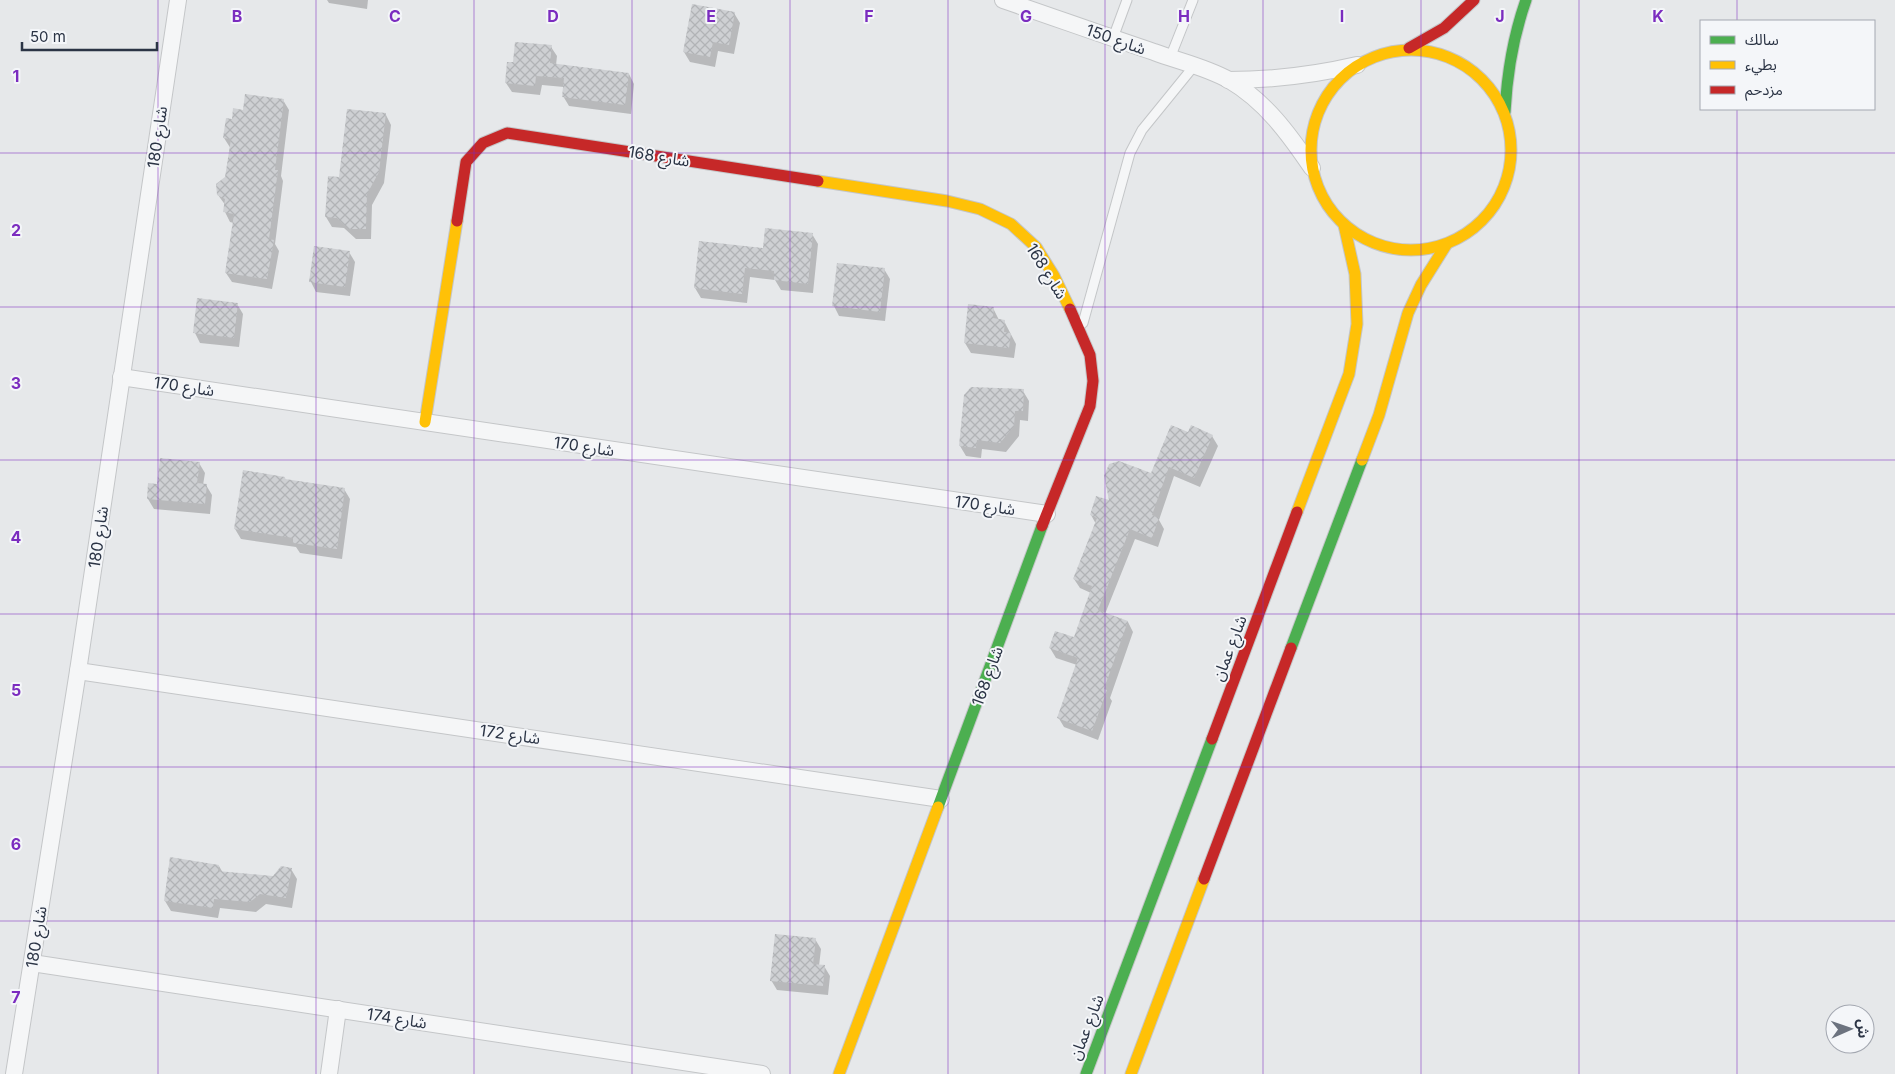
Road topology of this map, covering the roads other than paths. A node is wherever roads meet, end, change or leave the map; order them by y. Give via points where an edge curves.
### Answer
1 (178, 0) edge
2 (1002, 0) edge
3 (1127, 0) edge
4 (1193, 0) edge
5 (1474, 0) edge
6 (1526, 0) edge
7 (1113, 38) junction
8 (1408, 48) junction
9 (1170, 58) junction
10 (1357, 64) junction
11 (1194, 66) junction
12 (1228, 80) junction
13 (1505, 112) junction
14 (1312, 168) junction
15 (1344, 226) junction
16 (1446, 245) junction
17 (1081, 331) junction
18 (122, 377) junction
19 (425, 422) junction
20 (1047, 514) junction
21 (78, 671) junction
22 (941, 799) junction
23 (32, 963) junction
24 (338, 1009) junction
25 (14, 1074) edge
26 (329, 1074) edge
27 (762, 1074) edge
28 (839, 1074) edge
29 (1086, 1074) edge
30 (1131, 1074) edge

1 - 18 street, شارع 180
2 - 7 street, شارع 150
3 - 7 lane
4 - 9 lane
5 - 8 main road via 1462,15 1437,35
6 - 13 main road via 1513,44
7 - 9 street, شارع 150
8 - 10 main road via 1382,53
8 - 13 main road via 1439,52 1466,65 1489,85
9 - 11 street, شارع 150
10 - 12 street, شارع 150 via 1293,78
10 - 14 main road via 1335,84 1319,110 1311,138
11 - 12 street, شارع 150
11 - 17 lane via 1142,130 1130,153
12 - 14 street, شارع 150 via 1276,118
13 - 16 main road via 1512,138 1511,165 1504,191 1490,214 1470,233
14 - 15 main road via 1323,199
15 - 16 main road via 1366,241 1392,250 1419,251
15 - 29 main road, شارع عمان via 1356,291 1357,324 1349,374
16 - 30 main road via 1414,298 1379,414
17 - 19 main road, شارع 168 via 1036,247 1011,224 980,209 507,133 490,137 466,162
17 - 20 main road, شارع 168 via 1090,355 1093,380 1090,406
18 - 19 street, شارع 170
18 - 21 street, شارع 180
19 - 20 street, شارع 170
20 - 22 main road, شارع 168
21 - 22 street, شارع 172
21 - 23 street, شارع 180
22 - 28 main road, شارع 168
23 - 24 street, شارع 174
23 - 25 street, شارع 180
24 - 26 street
24 - 27 street, شارع 174

